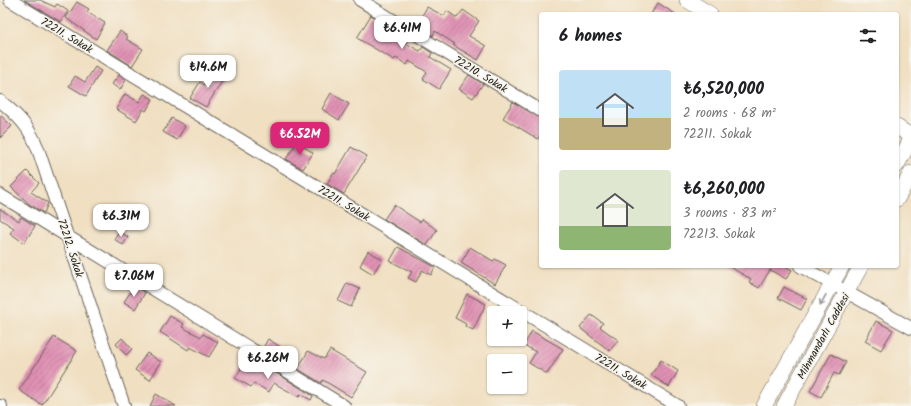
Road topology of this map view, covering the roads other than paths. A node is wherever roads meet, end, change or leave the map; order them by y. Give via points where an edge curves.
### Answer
1 (10, 0) edge
2 (360, 0) edge
3 (687, 0) edge
4 (707, 12) edge
5 (0, 101) edge
6 (539, 110) edge
7 (899, 129) edge
8 (911, 136) edge
9 (911, 139) edge
10 (899, 161) edge
11 (911, 173) edge
12 (0, 195) edge
13 (899, 195) edge
14 (67, 237) junction
15 (804, 268) edge
16 (841, 268) edge
17 (861, 268) edge
18 (832, 284) junction
19 (847, 293) junction
20 (911, 328) edge
21 (124, 406) edge
22 (344, 406) edge
23 (678, 406) edge
24 (764, 406) edge
25 (784, 406) edge

1 - 23 street, 72211. Sokak
2 - 6 street, 72210. Sokak
3 - 4 street
5 - 14 street, 72212. Sokak via 22,120 34,137
7 - 8 street
9 - 10 street
11 - 13 street
12 - 14 street
14 - 21 street, 72212. Sokak
14 - 22 street
15 - 18 street
16 - 18 street, Mihmandarlı Caddesi
17 - 19 street, Mihmandarlı Caddesi
18 - 19 street
18 -> 24 street, Mihmandarlı Caddesi
19 - 20 street
19 - 25 street, Mihmandarlı Caddesi

